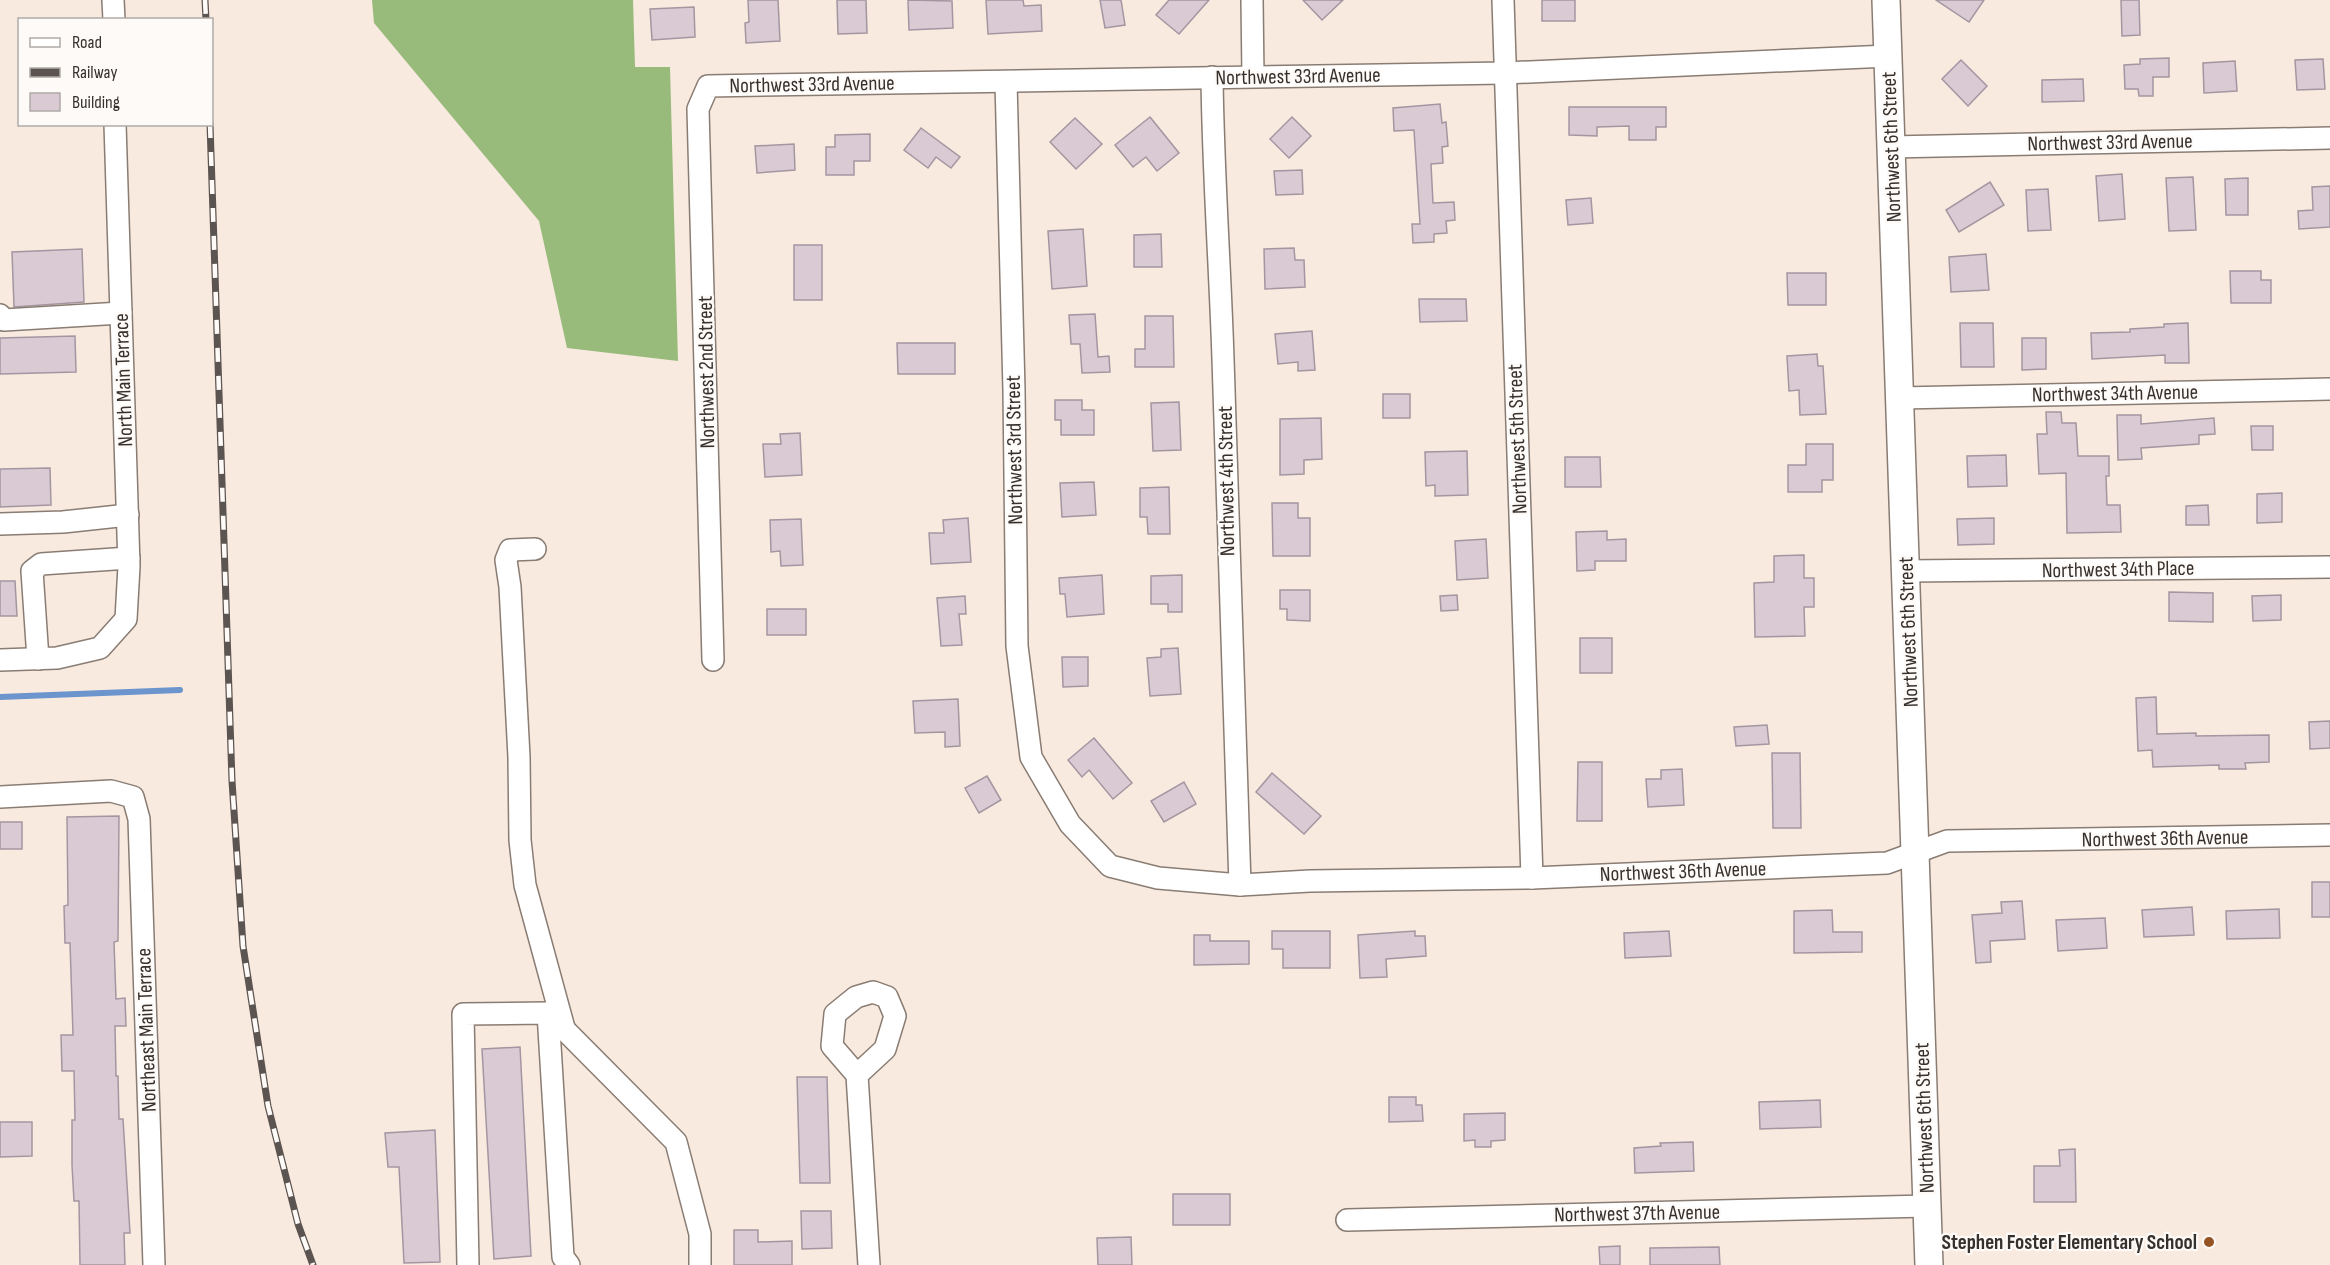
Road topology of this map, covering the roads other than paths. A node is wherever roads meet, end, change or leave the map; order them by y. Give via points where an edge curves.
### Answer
1 (113, 0) edge
2 (1252, 0) edge
3 (1503, 0) edge
4 (1886, 0) edge
5 (114, 18) edge
6 (1888, 56) junction
7 (1505, 73) junction
8 (1253, 76) junction
9 (1212, 78) junction
10 (1006, 82) junction
11 (708, 86) joint
12 (115, 126) edge
13 (2330, 138) edge
14 (1891, 147) junction
15 (121, 313) junction
16 (1, 319) edge
17 (2330, 389) edge
18 (1899, 398) junction
19 (128, 515) junction
20 (0, 524) edge
21 (535, 549) dead end
22 (129, 558) junction
23 (2330, 567) edge
24 (1906, 571) junction
25 (38, 659) junction
26 (0, 660) edge
27 (713, 660) dead end
28 (0, 797) edge
29 (1061, 809) joint
30 (2330, 836) edge
31 (1915, 852) junction
32 (1532, 878) junction
33 (1240, 885) junction
34 (548, 1013) junction
35 (564, 1028) junction
36 (857, 1075) dead end
37 (1927, 1206) junction
38 (1347, 1220) dead end
39 (154, 1265) edge
40 (468, 1265) edge
41 (569, 1265) edge
42 (700, 1265) edge
43 (869, 1265) edge
44 (1929, 1265) edge

1 - 5 street
2 - 8 street
3 - 7 street, Northwest 5th Street
4 - 6 main road, Northwest 6th Street
6 - 7 street, Northwest 33rd Avenue
6 - 14 main road, Northwest 6th Street
7 - 8 street, Northwest 33rd Avenue
7 - 32 street, Northwest 5th Street
8 - 9 street, Northwest 33rd Avenue
9 - 10 street, Northwest 33rd Avenue
9 - 33 street, Northwest 4th Street
10 - 11 street, Northwest 33rd Avenue
10 - 29 street, Northwest 3rd Street via 1017,646 1031,757
11 - 27 street, Northwest 2nd Street via 698,109
12 - 15 street, North Main Terrace
13 - 14 street, Northwest 33rd Avenue
14 - 18 main road, Northwest 6th Street
15 - 16 street
15 - 19 street, North Main Terrace
17 - 18 street, Northwest 34th Avenue
18 - 24 main road, Northwest 6th Street
19 - 20 street
19 - 22 street, North Main Terrace
21 - 35 street via 510,550 506,560 518,734 519,840 525,885
22 - 25 street, North Main Terrace via 126,619 115,632 100,648
22 - 25 street via 40,564 32,571
23 - 24 street, Northwest 34th Place
24 - 31 main road, Northwest 6th Street
25 - 26 street
28 - 39 street, Northeast Main Terrace via 111,790 133,797 139,819
29 - 33 street, Northwest 36th Avenue via 1110,866 1158,878
30 - 31 street, Northwest 36th Avenue via 1947,841
31 - 32 street, Northwest 36th Avenue via 1887,863
31 - 37 main road, Northwest 6th Street
32 - 33 street, Northwest 36th Avenue
34 - 35 street
34 - 40 street via 463,1014
34 - 41 street via 563,1257
35 - 42 street via 676,1142 700,1234
36 - 43 street
37 - 38 street, Northwest 37th Avenue
37 - 44 main road, Northwest 6th Street

